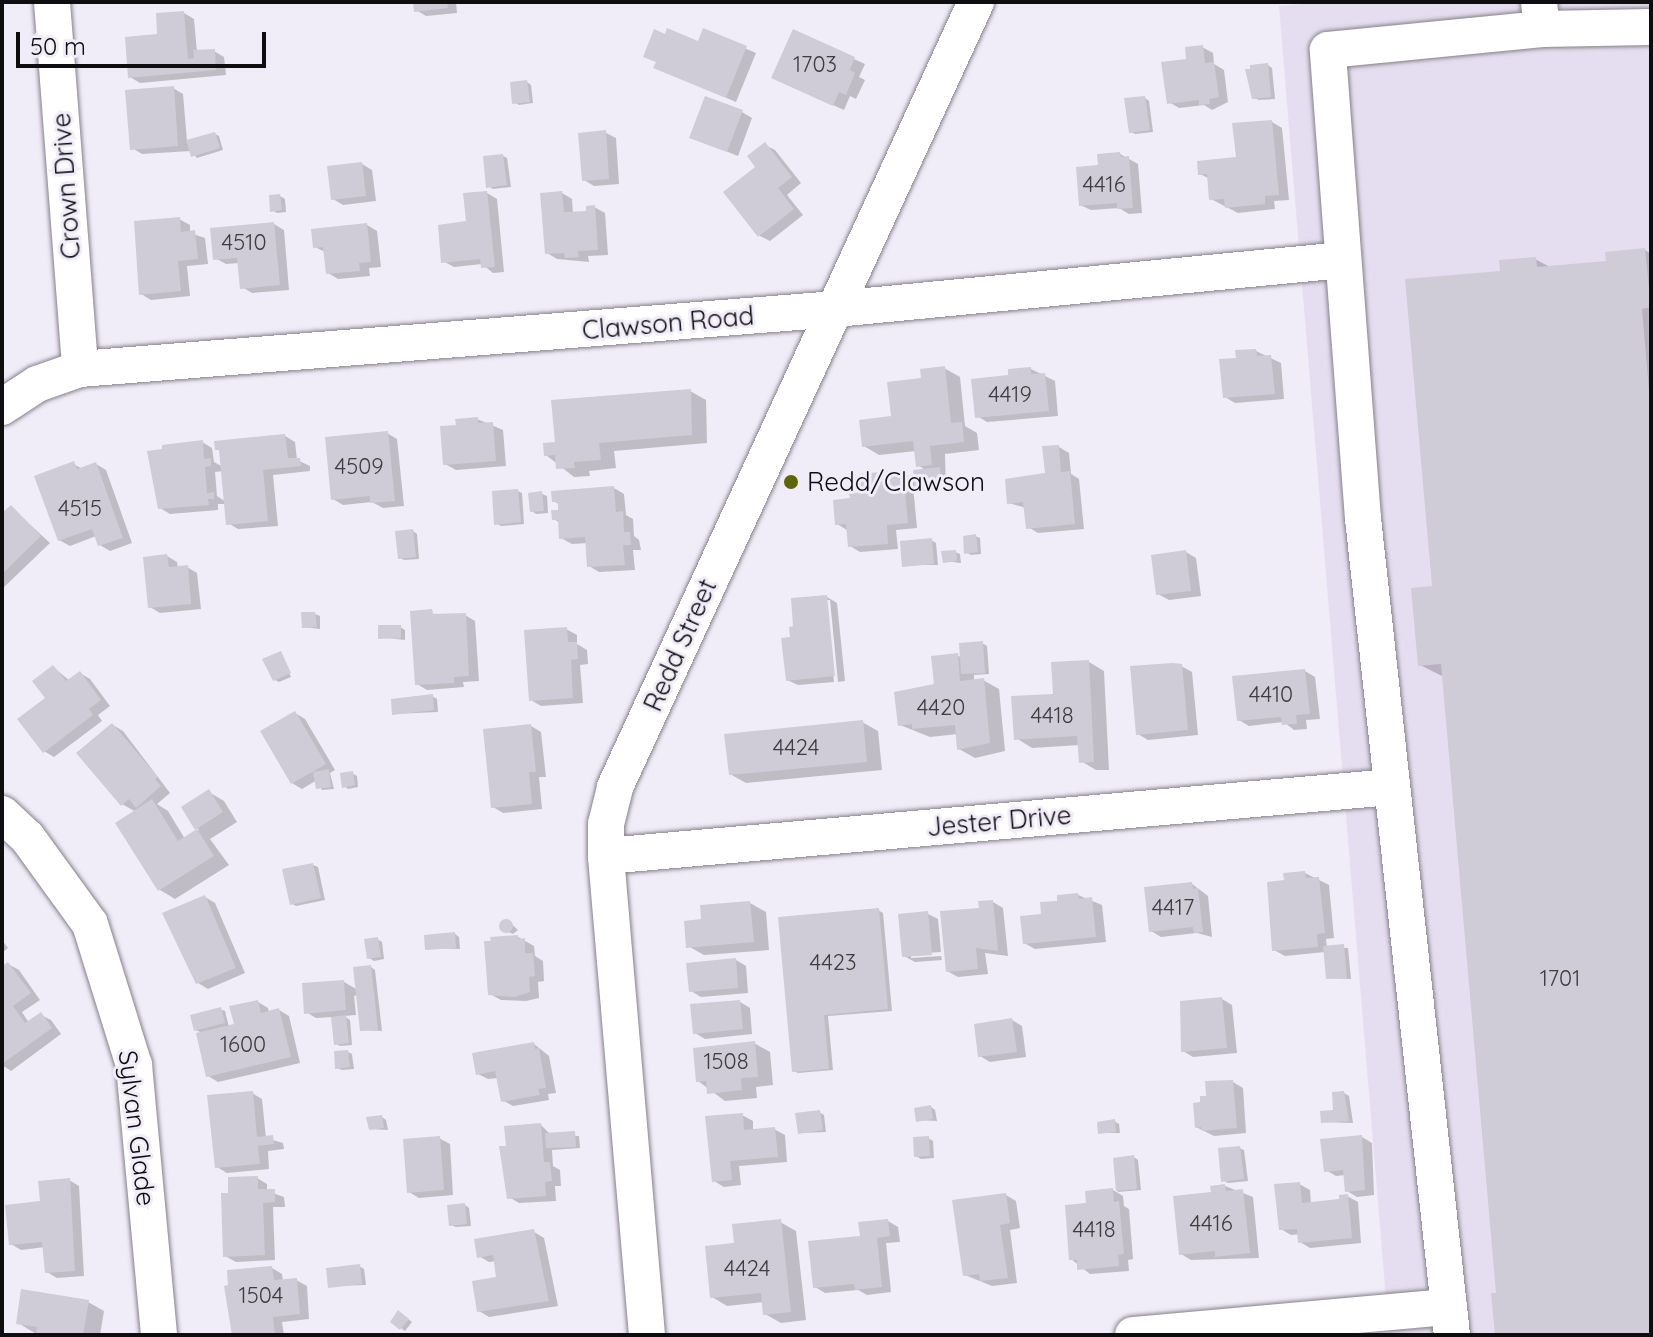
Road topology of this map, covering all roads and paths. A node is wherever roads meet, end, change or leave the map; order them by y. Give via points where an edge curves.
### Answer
1 (52, 2) edge
2 (976, 2) edge
3 (1541, 16) edge
4 (1651, 27) edge
5 (1343, 260) junction
6 (836, 309) junction
7 (80, 369) junction
8 (2, 407) edge
9 (1392, 787) junction
10 (2, 814) edge
11 (606, 856) junction
12 (1451, 1321) edge
13 (159, 1335) edge
14 (647, 1335) edge
15 (1133, 1335) edge

1 - 7 street, Crown Drive
2 - 6 street, Redd Street
3 - 4 street
3 - 5 street via 1328,50
5 - 6 street, Clawson Road
5 - 9 street via 1363,519
6 - 7 street, Clawson Road
6 - 11 street, Redd Street via 615,787 606,824
7 - 8 street, Clawson Road via 37,384
9 - 11 street, Jester Drive
9 - 12 street
10 - 13 street, Sylvan Glade via 27,837 90,924 134,1065
11 - 14 street, Redd Street
12 - 15 street via 1353,1314

